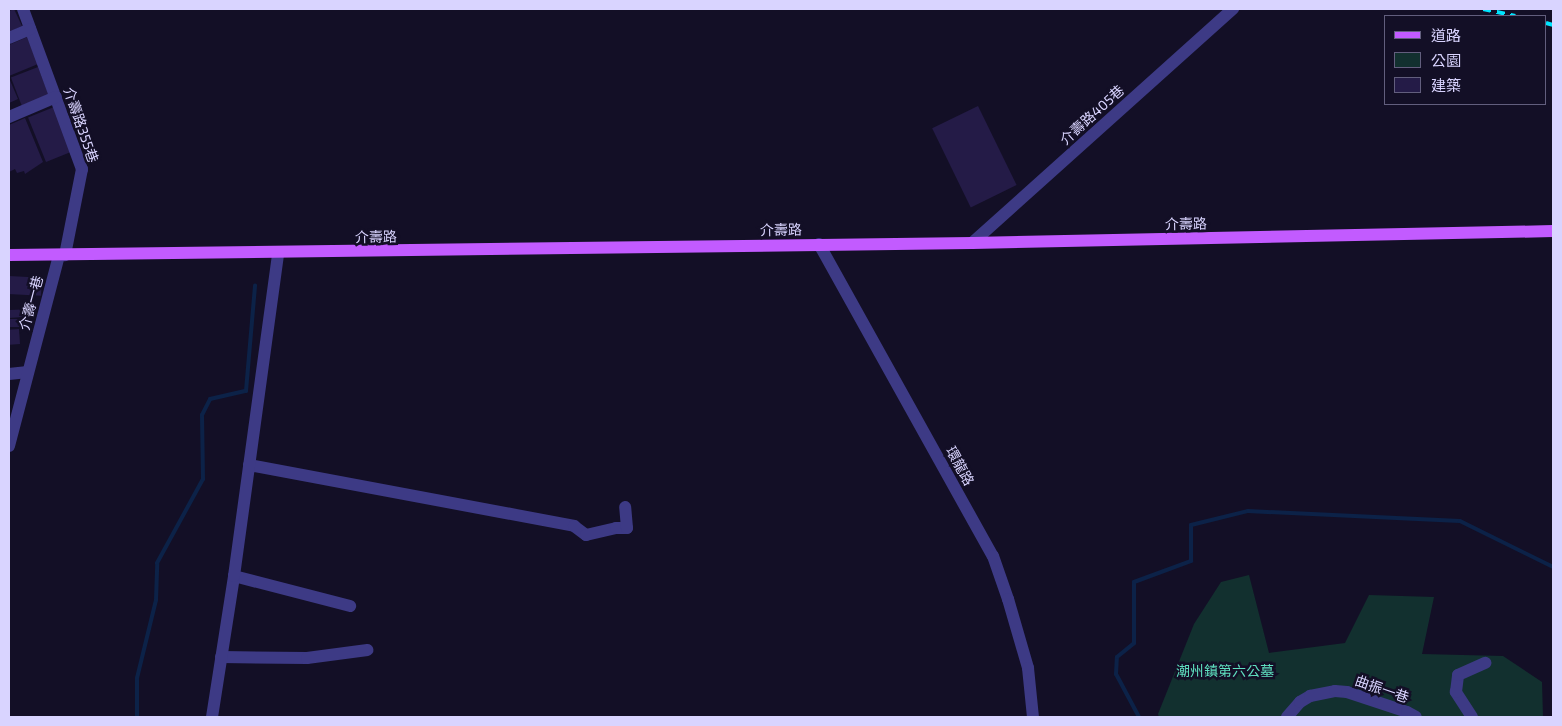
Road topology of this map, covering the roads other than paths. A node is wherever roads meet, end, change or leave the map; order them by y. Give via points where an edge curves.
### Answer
1 (23, 9) edge
2 (1233, 9) edge
3 (30, 29) junction
4 (9, 38) edge
5 (56, 97) junction
6 (9, 117) edge
7 (1553, 231) edge
8 (972, 243) junction
9 (819, 244) junction
10 (278, 254) junction
11 (9, 255) edge
12 (62, 255) junction
13 (28, 372) junction
14 (9, 374) edge
15 (9, 446) edge
16 (249, 465) junction
17 (625, 508) dead end
18 (234, 576) junction
19 (350, 606) dead end
20 (367, 650) dead end
21 (221, 657) junction
22 (1485, 663) dead end
23 (212, 717) edge
24 (1033, 717) edge
25 (1288, 717) edge
26 (1416, 717) edge
27 (1472, 717) edge

1 - 3 street, 介壽路355巷
2 - 8 street, 介壽路405巷
3 - 4 street
3 - 5 street, 介壽路355巷
5 - 6 street
5 - 12 street, 介壽路355巷 via 82,169
7 - 8 main road, 介壽路
8 - 9 main road, 介壽路
9 - 10 main road, 介壽路
9 - 24 street, 環龍路 via 993,556 1028,668
10 - 12 main road, 介壽路
10 - 16 street
11 - 12 main road, 介壽路
12 - 13 street, 介壽一巷
13 - 14 street
13 - 15 street, 介壽一巷
16 - 17 street via 574,526 586,536 627,528
16 - 18 street
18 - 19 street
18 - 21 street
20 - 21 street via 307,658
21 - 23 street
22 - 27 street via 1458,675 1456,692
25 - 26 street, 曲振一巷 via 1300,702 1310,696 1335,691 1347,692

